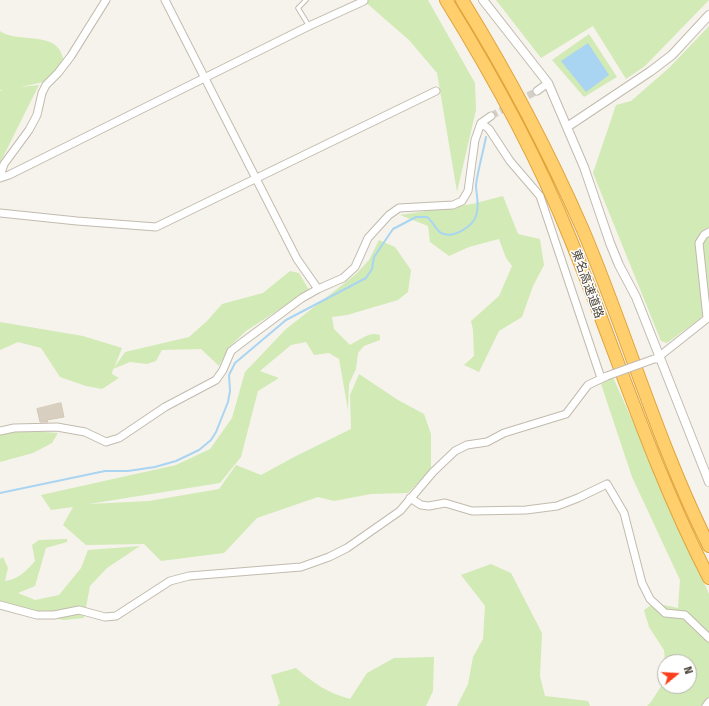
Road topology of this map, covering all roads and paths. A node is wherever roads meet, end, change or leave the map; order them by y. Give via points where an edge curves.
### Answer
1 (106, 0) edge
2 (164, 0) edge
3 (306, 0) edge
4 (446, 0) edge
5 (462, 0) edge
6 (483, 0) edge
7 (364, 1) dead end
8 (709, 15) edge
9 (308, 26) junction
10 (205, 78) junction
11 (548, 83) junction
12 (436, 91) dead end
13 (537, 91) tunnel mouth
14 (492, 116) tunnel mouth
15 (481, 123) junction
16 (567, 127) junction
17 (0, 178) edge
18 (256, 179) junction
19 (0, 213) edge
20 (709, 232) edge
21 (318, 289) junction
22 (708, 317) edge
23 (657, 358) junction
24 (604, 377) junction
25 (0, 431) edge
26 (709, 482) edge
27 (410, 498) junction
28 (709, 546) edge
29 (709, 578) edge
30 (0, 605) edge
31 (709, 638) edge
32 (709, 702) edge
33 (706, 706) edge

1 - 17 street via 71,56 46,85 37,115 4,164
2 - 10 street
3 - 9 lane via 298,8
4 - 29 highway, 東名高速道路 via 486,65 544,179 570,238 655,461
5 - 28 highway, 東名高速道路 via 525,106 558,174 583,231 674,470
6 - 11 street
7 - 9 street
8 - 16 street via 672,55
9 - 10 street
10 - 17 street
10 - 18 street
11 - 13 street
11 - 16 street
12 - 18 street
14 - 15 street
15 - 21 street via 475,140 468,191 462,201 453,206 399,208 368,238 355,267 343,278
15 - 24 street via 489,129 510,161 540,196
16 - 23 street via 616,258 636,297
18 - 19 street via 156,227
18 - 21 street via 298,259
20 - 22 street via 699,243
21 - 25 street via 231,351 216,380 165,407 119,438 106,442 85,432 57,427 14,428
22 - 23 street
23 - 24 street, bridge
23 - 26 street
24 - 27 street via 588,385 566,414 455,451
27 - 30 street via 400,511 329,557 301,567 189,576 170,581 116,616 105,617 79,610 54,615 38,614
27 - 31 street via 428,506 445,503 472,510 526,510 557,506 607,484 624,513 642,583 650,599 665,613 685,615
32 - 33 street

